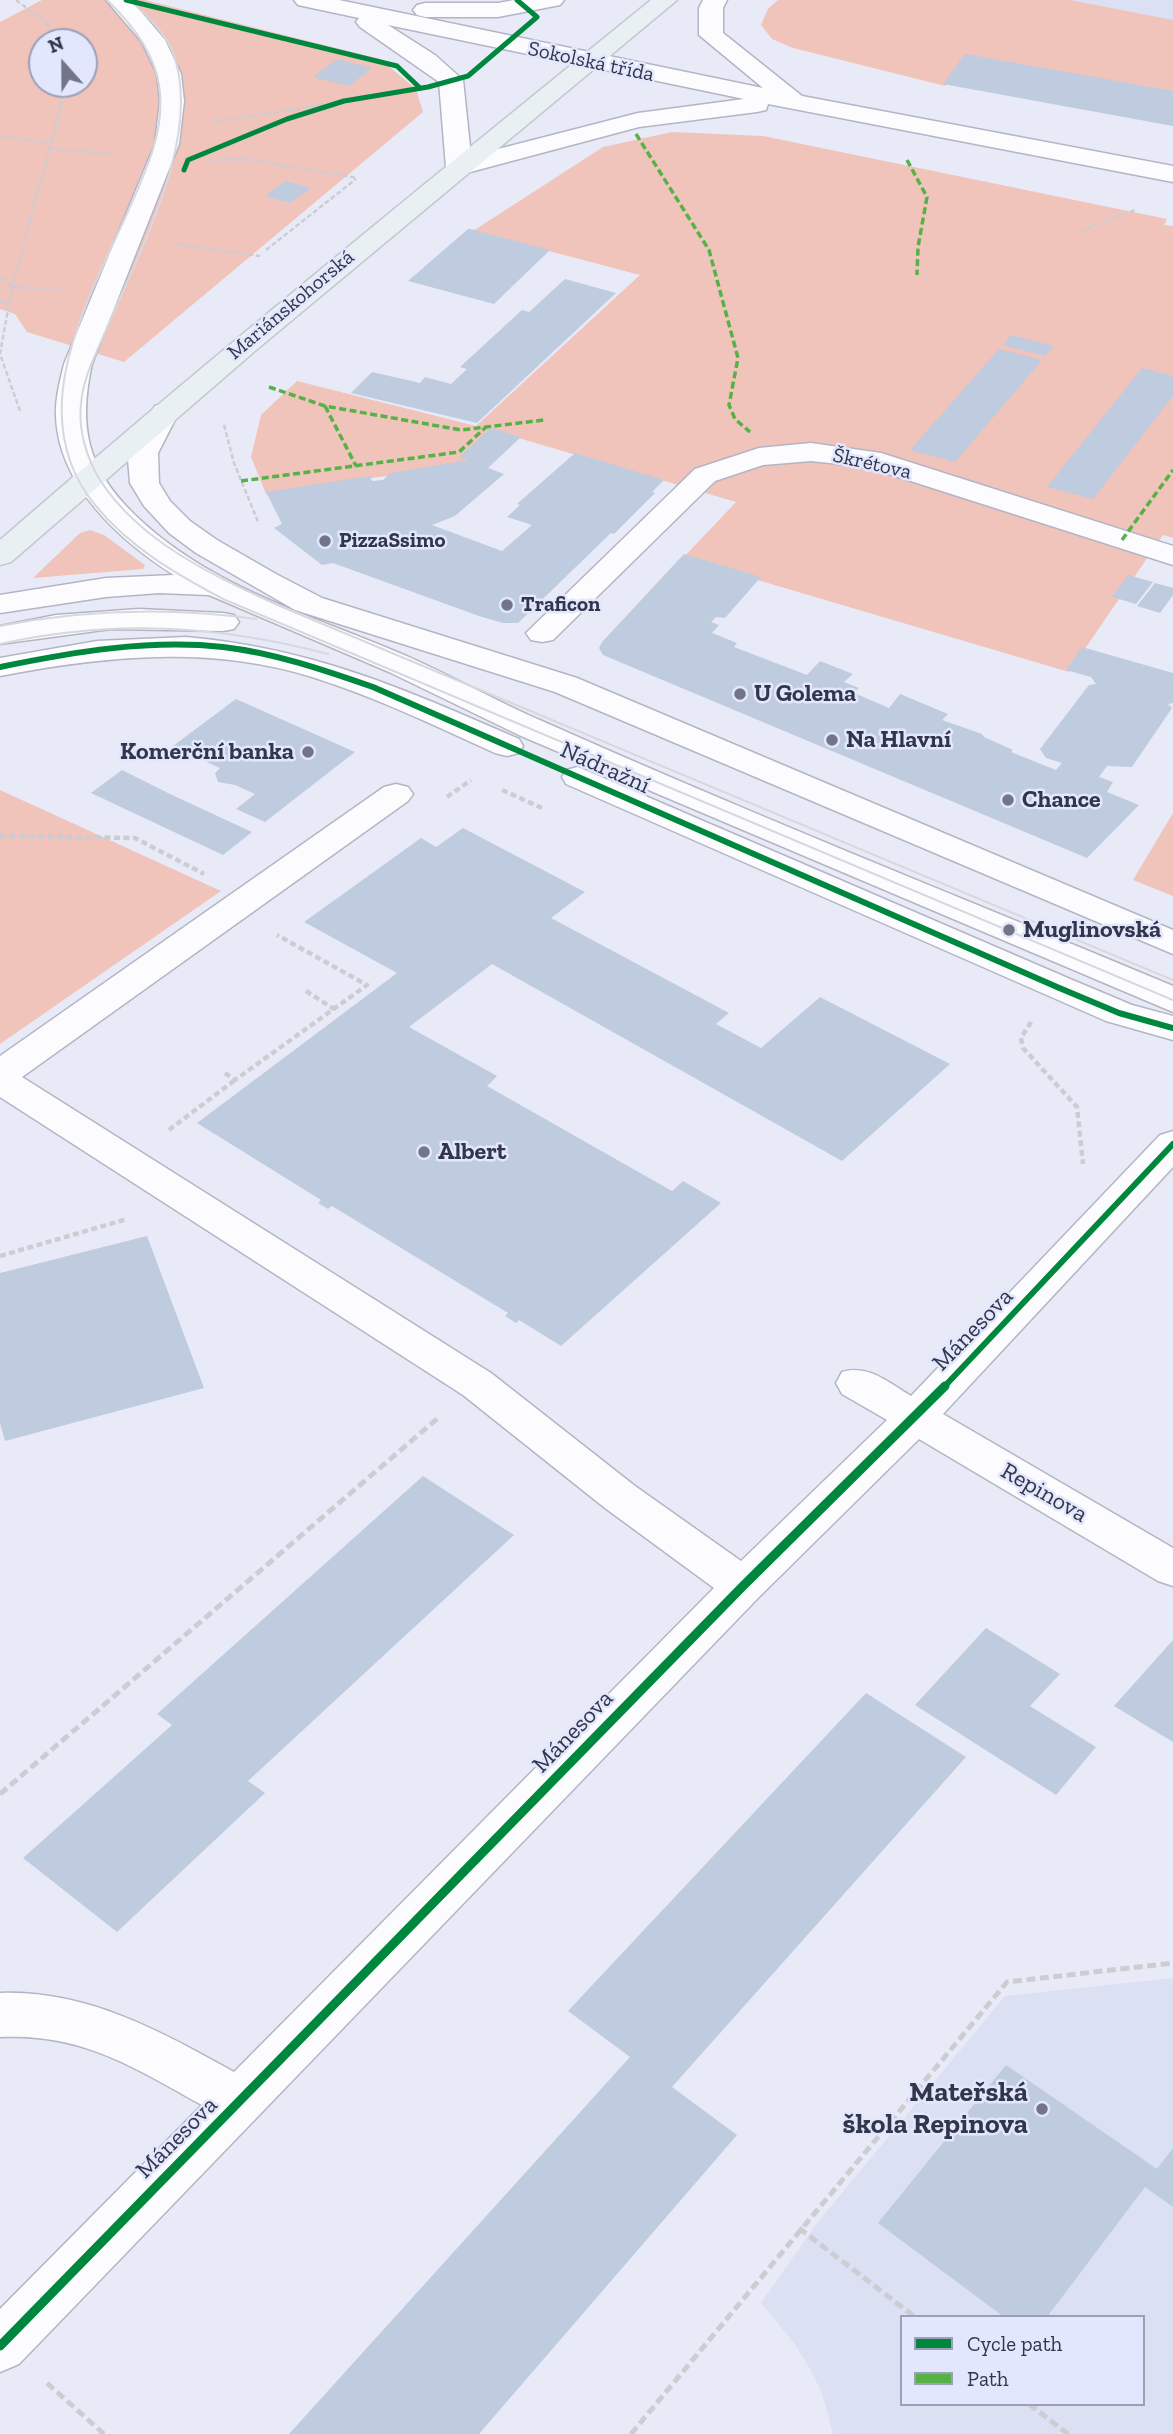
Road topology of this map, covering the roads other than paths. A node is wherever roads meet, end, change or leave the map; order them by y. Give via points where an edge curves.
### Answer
1 (118, 0) edge
2 (306, 0) edge
3 (552, 0) edge
4 (665, 0) edge
5 (715, 0) edge
6 (349, 9) junction
7 (588, 61) junction
8 (794, 101) junction
9 (459, 167) junction
10 (1173, 174) edge
11 (165, 412) junction
12 (88, 477) junction
13 (0, 556) edge
14 (1173, 556) edge
15 (215, 586) junction
16 (0, 604) edge
17 (312, 606) junction
18 (542, 633) dead end
19 (0, 635) edge
20 (397, 664) junction
21 (0, 667) edge
22 (396, 794) dead end
23 (1173, 943) edge
24 (1173, 980) edge
25 (1173, 1000) edge
26 (1173, 1028) edge
27 (0, 1073) edge
28 (0, 1080) edge
29 (1173, 1144) edge
30 (856, 1383) dead end
31 (915, 1418) junction
32 (1173, 1569) edge
33 (743, 1586) junction
34 (15, 2015) edge
35 (240, 2101) junction
36 (1, 2345) edge

1 - 12 street via 153,40 169,74 172,101 167,144 73,383 70,434
2 - 6 street, Sokolská třída
3 - 6 street via 498,10
4 - 7 main road
5 - 8 street, Sokolská třída via 711,35
6 - 7 street, Sokolská třída
6 - 9 street via 451,80
7 - 8 street, Sokolská třída
7 - 9 main road, Mariánskohorská
8 - 9 street via 638,120
8 - 10 street, Sokolská třída
9 - 11 main road, Mariánskohorská
11 - 12 main road, Mariánskohorská
11 - 17 street via 142,459 152,500 194,537
12 - 13 main road, Mariánskohorská
12 - 15 street via 141,537
14 - 18 street, Škrétova via 872,459 811,452 771,455 735,462 705,475
15 - 16 street via 104,588
15 - 17 street via 262,592
15 - 20 street
17 - 23 street via 566,685
19 - 20 street via 83,621 200,620 313,638
20 - 24 street via 493,695
20 - 25 street via 532,729
21 - 26 street, Nádražní via 100,649 193,645 264,654 324,671 373,687 1057,987 1119,1013
22 - 27 street
28 - 33 street via 477,1384 620,1497
29 - 31 street, Mánesova
30 - 31 street, Repinova
31 - 32 street, Repinova
31 - 33 street, Mánesova
33 - 35 street, Mánesova
34 - 35 street via 85,2026 123,2038
35 - 36 street, Mánesova

